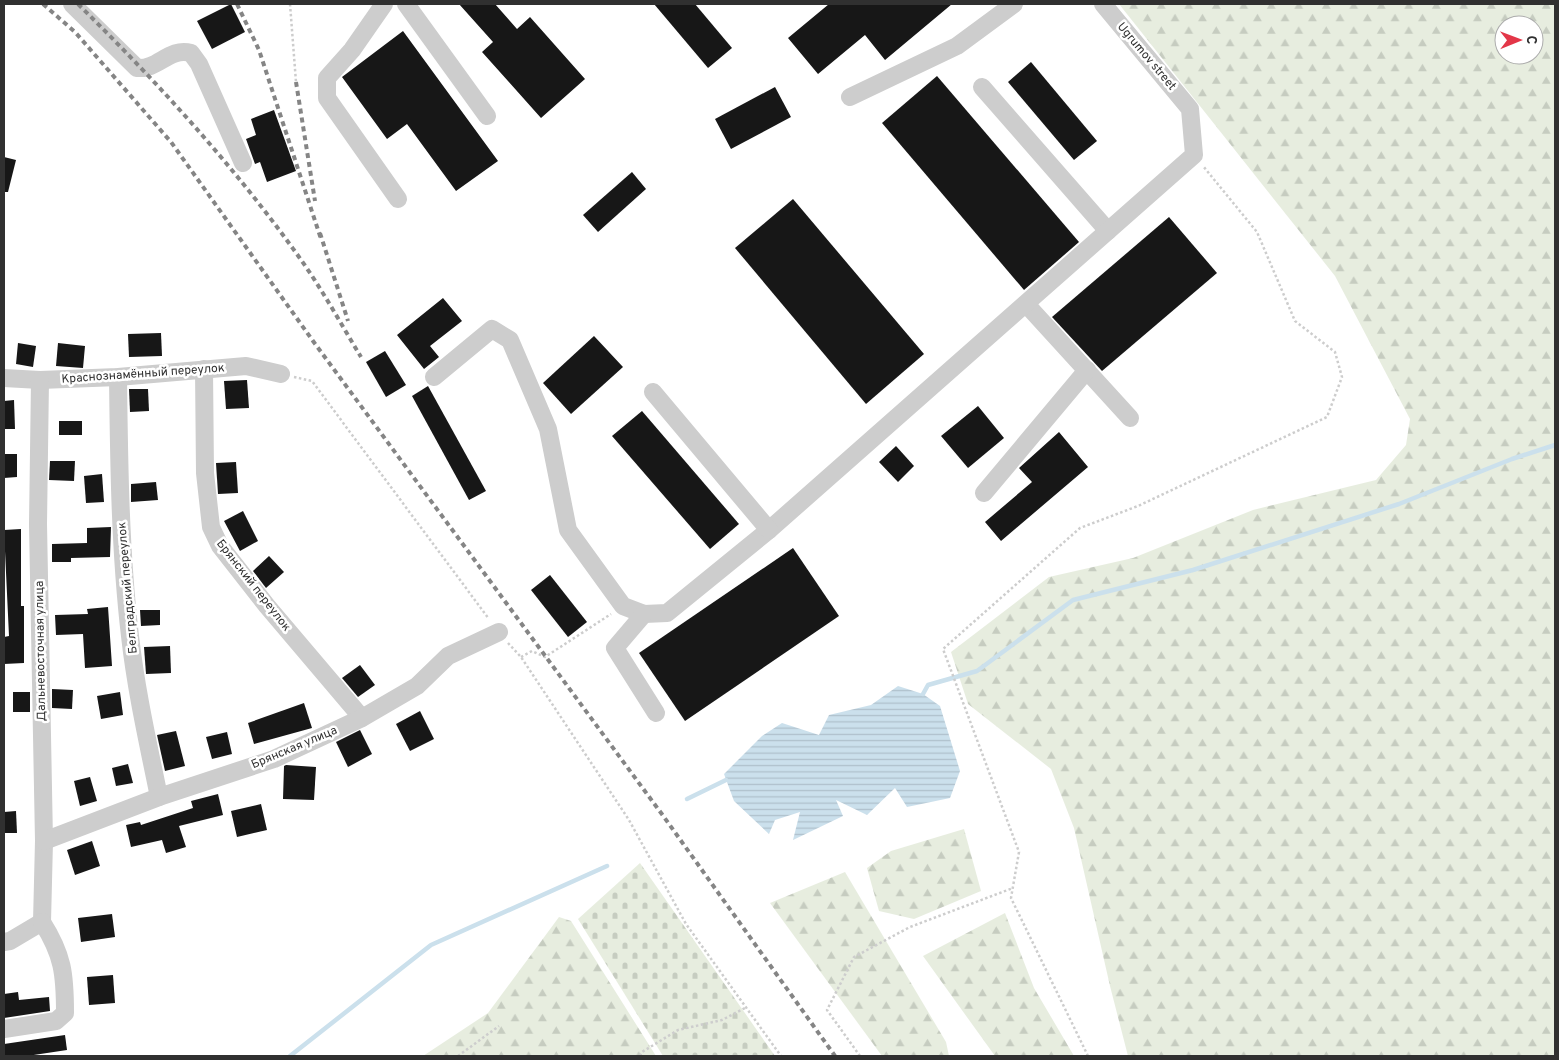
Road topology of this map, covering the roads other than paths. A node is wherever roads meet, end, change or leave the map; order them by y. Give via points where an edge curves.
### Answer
1 (72, 4) edge
2 (384, 4) edge
3 (406, 4) edge
4 (1014, 4) edge
5 (1104, 4) edge
6 (982, 86) dead end
7 (850, 97) dead end
8 (487, 116) dead end
9 (243, 163) dead end
10 (398, 199) dead end
11 (1108, 231) junction
12 (1026, 304) junction
13 (204, 369) junction
14 (1087, 370) junction
15 (281, 374) road end
16 (118, 376) junction
17 (434, 377) dead end
18 (4, 378) edge
19 (40, 380) junction
20 (653, 392) dead end
21 (1130, 418) dead end
22 (984, 493) dead end
23 (770, 530) junction
24 (644, 614) junction
25 (499, 632) road end
26 (656, 713) dead end
27 (362, 718) junction
28 (159, 797) junction
29 (44, 841) junction
30 (42, 922) junction
31 (4, 942) edge
32 (4, 1029) edge

1 - 9 street via 137,68 148,68 172,53 191,53 199,64
2 - 10 street via 352,50 326,78 327,98
3 - 8 street
4 - 7 street via 957,46
5 - 11 street, Ugrumov street via 1190,109 1194,155
6 - 11 street
11 - 12 street
12 - 14 street
12 - 23 street
13 - 15 street, Краснознамённый переулок via 246,366
13 - 16 street, Краснознамённый переулок
13 - 27 street, Брянский переулок via 205,473 211,527 220,546 267,606
14 - 21 street
14 - 22 street
16 - 19 street, Краснознамённый переулок
16 - 28 street, Белградский переулок via 119,480 130,634 137,688
17 - 24 street via 492,329 510,340 548,429 568,530 623,606
18 - 19 street, Краснознамённый переулок
19 - 29 street, Дальневосточная улица via 38,524
20 - 23 street
23 - 24 street via 667,613
24 - 26 street via 615,648
25 - 27 street, Брянская улица via 448,656 417,686
27 - 28 street, Брянская улица via 274,759
28 - 29 street, Брянская улица
29 - 30 street, Дальневосточная улица
30 - 31 street
30 - 32 street via 54,942 65,975 65,1013 56,1021

